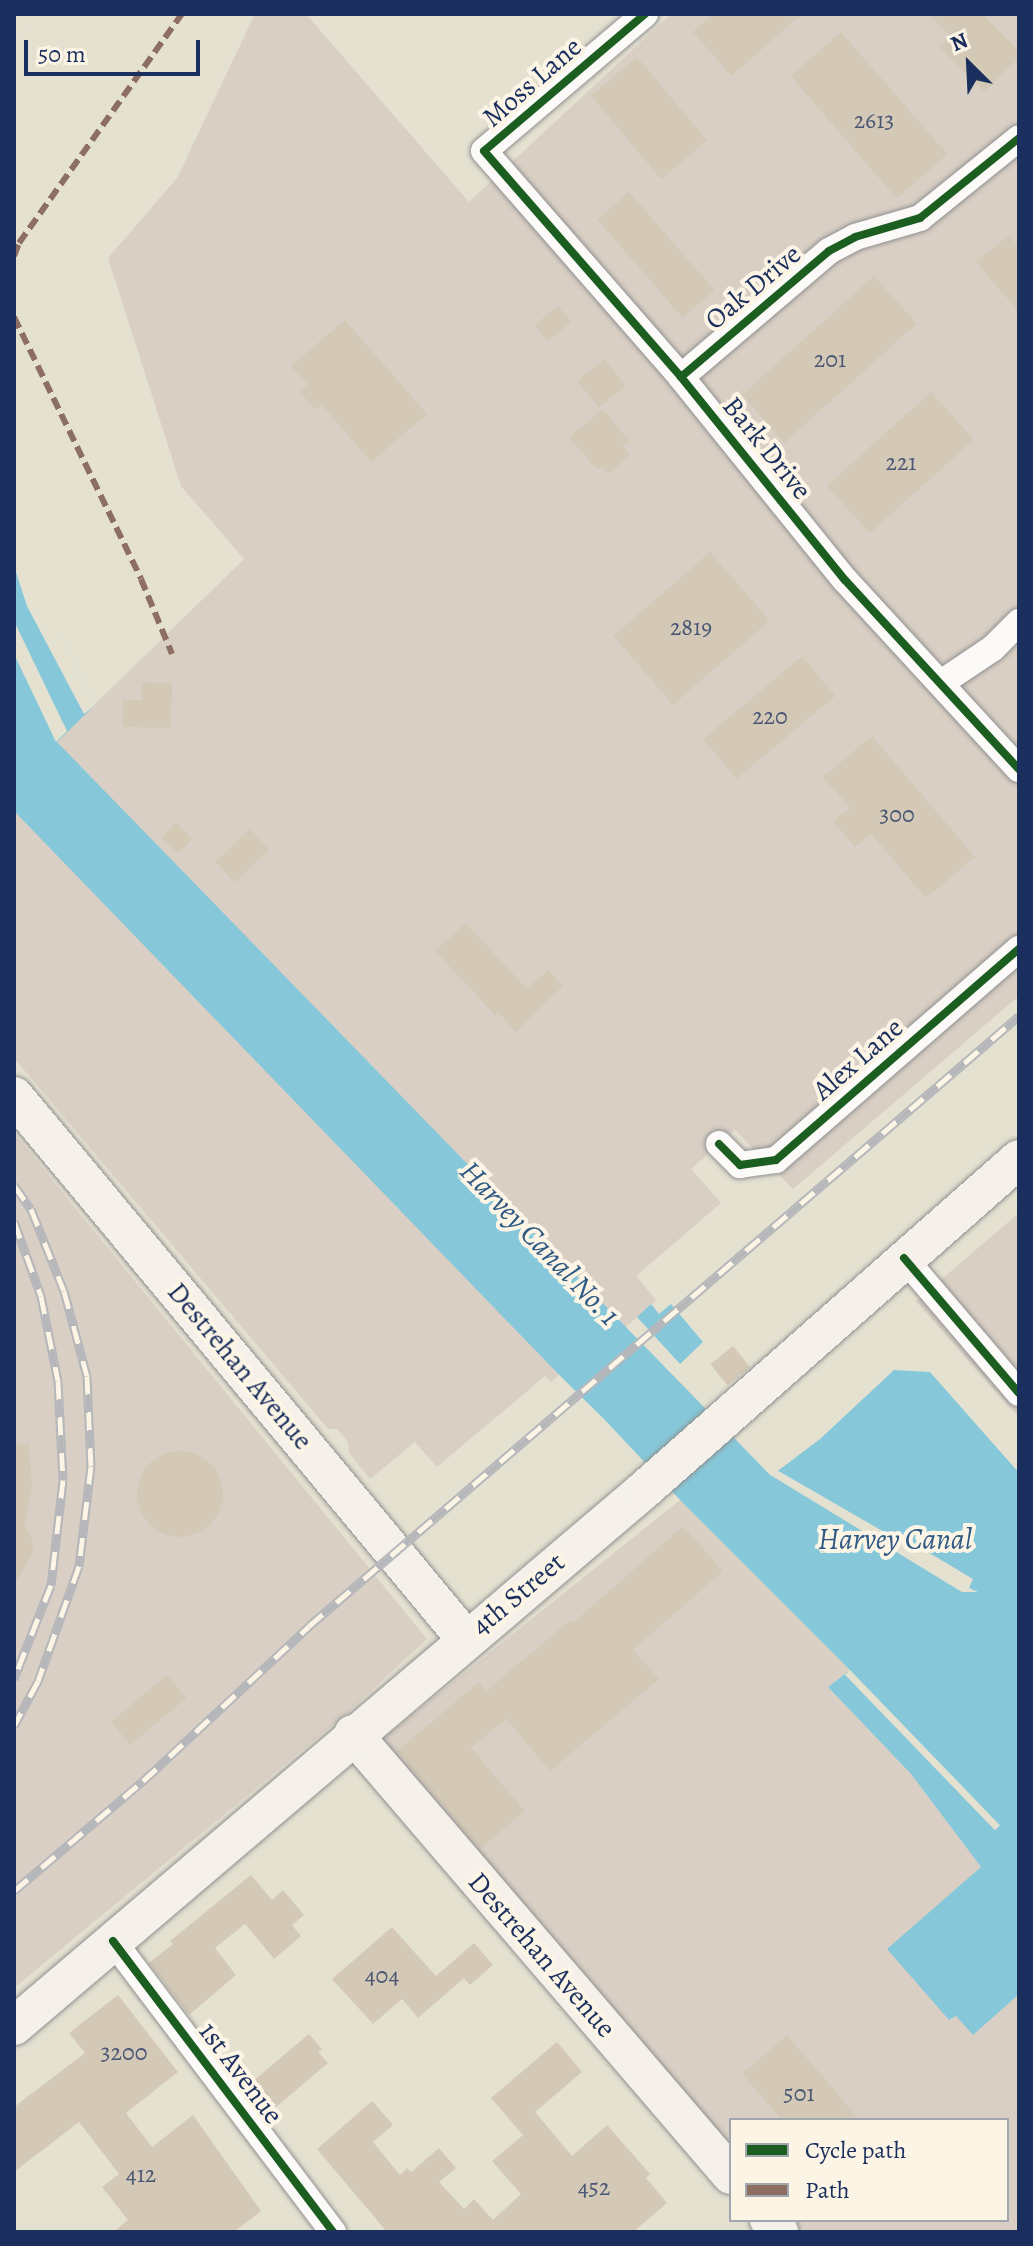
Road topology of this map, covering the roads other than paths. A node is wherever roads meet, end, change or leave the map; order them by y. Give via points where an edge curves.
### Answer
1 (645, 14) edge
2 (1019, 138) edge
3 (484, 151) joint
4 (681, 377) junction
5 (1019, 622) edge
6 (941, 683) junction
7 (1019, 769) edge
8 (1019, 949) edge
9 (14, 1096) edge
10 (719, 1144) dead end
11 (1019, 1159) edge
12 (904, 1258) junction
13 (1019, 1393) edge
14 (465, 1638) junction
15 (353, 1734) junction
16 (113, 1941) junction
17 (14, 2026) edge
18 (729, 2173) edge
19 (333, 2232) edge

1 - 3 street, Moss Lane
2 - 4 street, Oak Drive via 920,218 855,237 829,251
3 - 4 street, Bark Drive
4 - 6 street, Bark Drive via 845,580
5 - 6 street via 993,648
6 - 7 street, Bark Drive
8 - 10 street, Alex Lane via 776,1160 740,1165
9 - 14 main road, Destrehan Avenue
11 - 12 main road, 4th Street
12 - 13 street
12 - 14 main road, 4th Street via 644,1490
14 - 15 main road, 4th Street
15 - 16 main road, 4th Street
15 - 18 main road, Destrehan Avenue
16 - 17 main road, 4th Street
16 - 19 street, 1st Avenue

